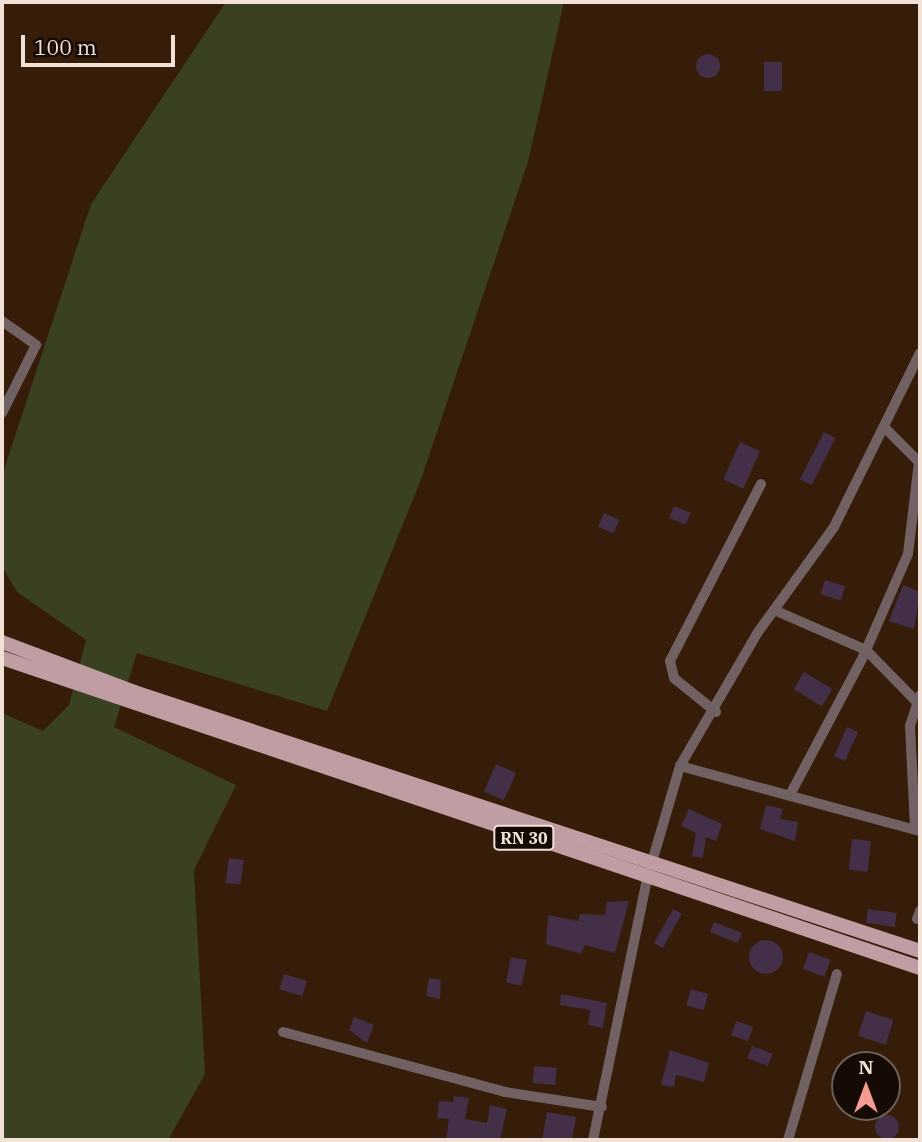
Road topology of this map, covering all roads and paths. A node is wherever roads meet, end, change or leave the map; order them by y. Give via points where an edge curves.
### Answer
1 (2, 321) edge
2 (920, 353) edge
3 (2, 413) edge
4 (885, 428) junction
5 (761, 484) dead end
6 (919, 485) edge
7 (774, 610) junction
8 (2, 642) edge
9 (866, 650) junction
10 (2, 659) edge
11 (71, 676) junction
12 (131, 698) junction
13 (919, 698) edge
14 (716, 712) junction
15 (680, 766) junction
16 (791, 793) junction
17 (918, 830) edge
18 (652, 864) junction
19 (647, 879) junction
20 (920, 951) edge
21 (920, 968) edge
22 (836, 974) dead end
23 (283, 1032) dead end
24 (602, 1107) junction
25 (593, 1140) edge
26 (788, 1140) edge

1 - 3 street via 36,345
2 - 4 street
4 - 6 street via 916,454
4 - 7 street via 834,527
5 - 14 street via 670,660 674,678
6 - 9 street via 908,554
7 - 9 street
7 - 14 street
8 - 11 main road, RN 30 / RN 30
9 - 13 street
9 - 16 street
10 - 11 main road, RN 30
11 - 12 main road, RN 30 / RN 30
12 - 18 main road, RN 30 / RN 30
12 - 19 main road, RN 30
13 - 17 street via 910,726
14 - 15 street
15 - 16 street
15 - 18 street
16 - 17 street
18 - 19 street
18 - 20 main road, RN 30 / RN 30
19 - 21 main road, RN 30
19 - 24 street
22 - 26 street
23 - 24 street via 505,1092
24 - 25 street

